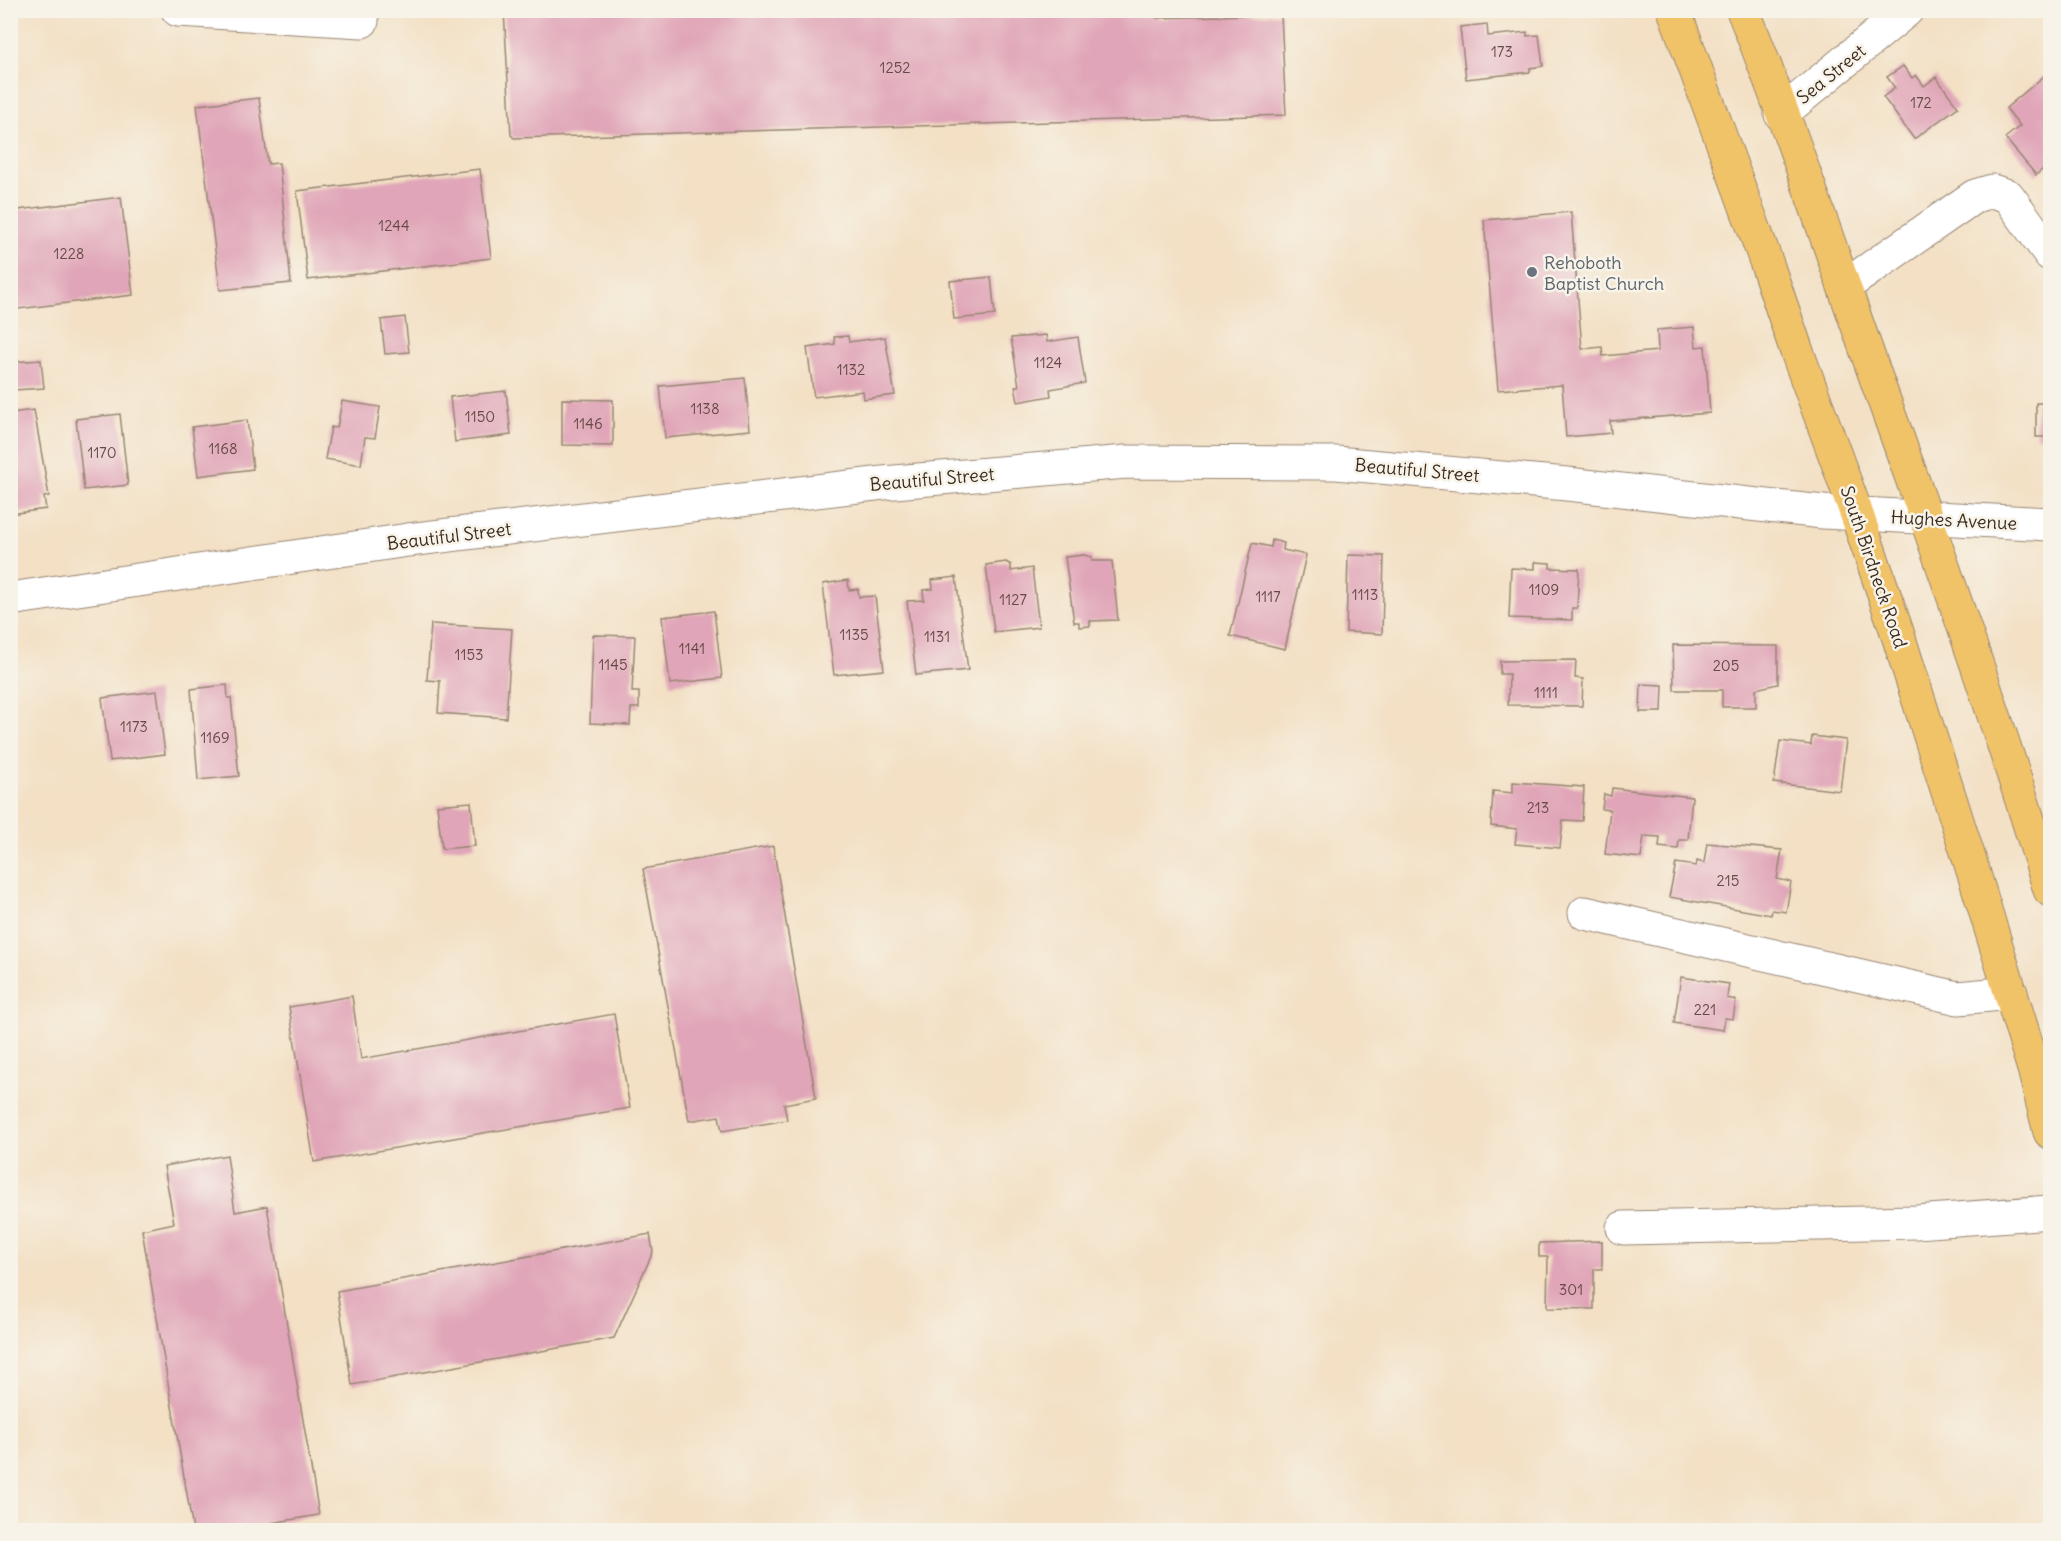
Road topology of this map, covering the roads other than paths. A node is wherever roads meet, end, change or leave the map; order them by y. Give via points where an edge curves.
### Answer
1 (178, 10) edge
2 (1674, 10) edge
3 (1743, 10) edge
4 (1907, 10) edge
5 (364, 14) edge
6 (1781, 114) junction
7 (2050, 254) edge
8 (1845, 286) junction
9 (1857, 515) junction
10 (1928, 519) junction
11 (2050, 524) edge
12 (10, 599) edge
13 (2050, 890) edge
14 (1585, 913) dead end
15 (2011, 993) junction
16 (2050, 1132) edge
17 (2050, 1212) edge
18 (1623, 1228) dead end

1 - 5 street
2 - 9 main road, South Birdneck Road
3 - 6 main road
4 - 6 street, Sea Street
6 - 8 main road
7 - 8 street via 2008,196 1992,191 1975,196
8 - 10 main road
9 - 10 street, Hughes Avenue
9 - 12 street, Beautiful Street via 1336,463 1126,462 883,483 432,537
9 - 15 main road, South Birdneck Road
10 - 11 street, Hughes Avenue
10 - 13 main road
14 - 15 street via 1958,998
15 - 16 main road, South Birdneck Road
17 - 18 street via 1916,1222

